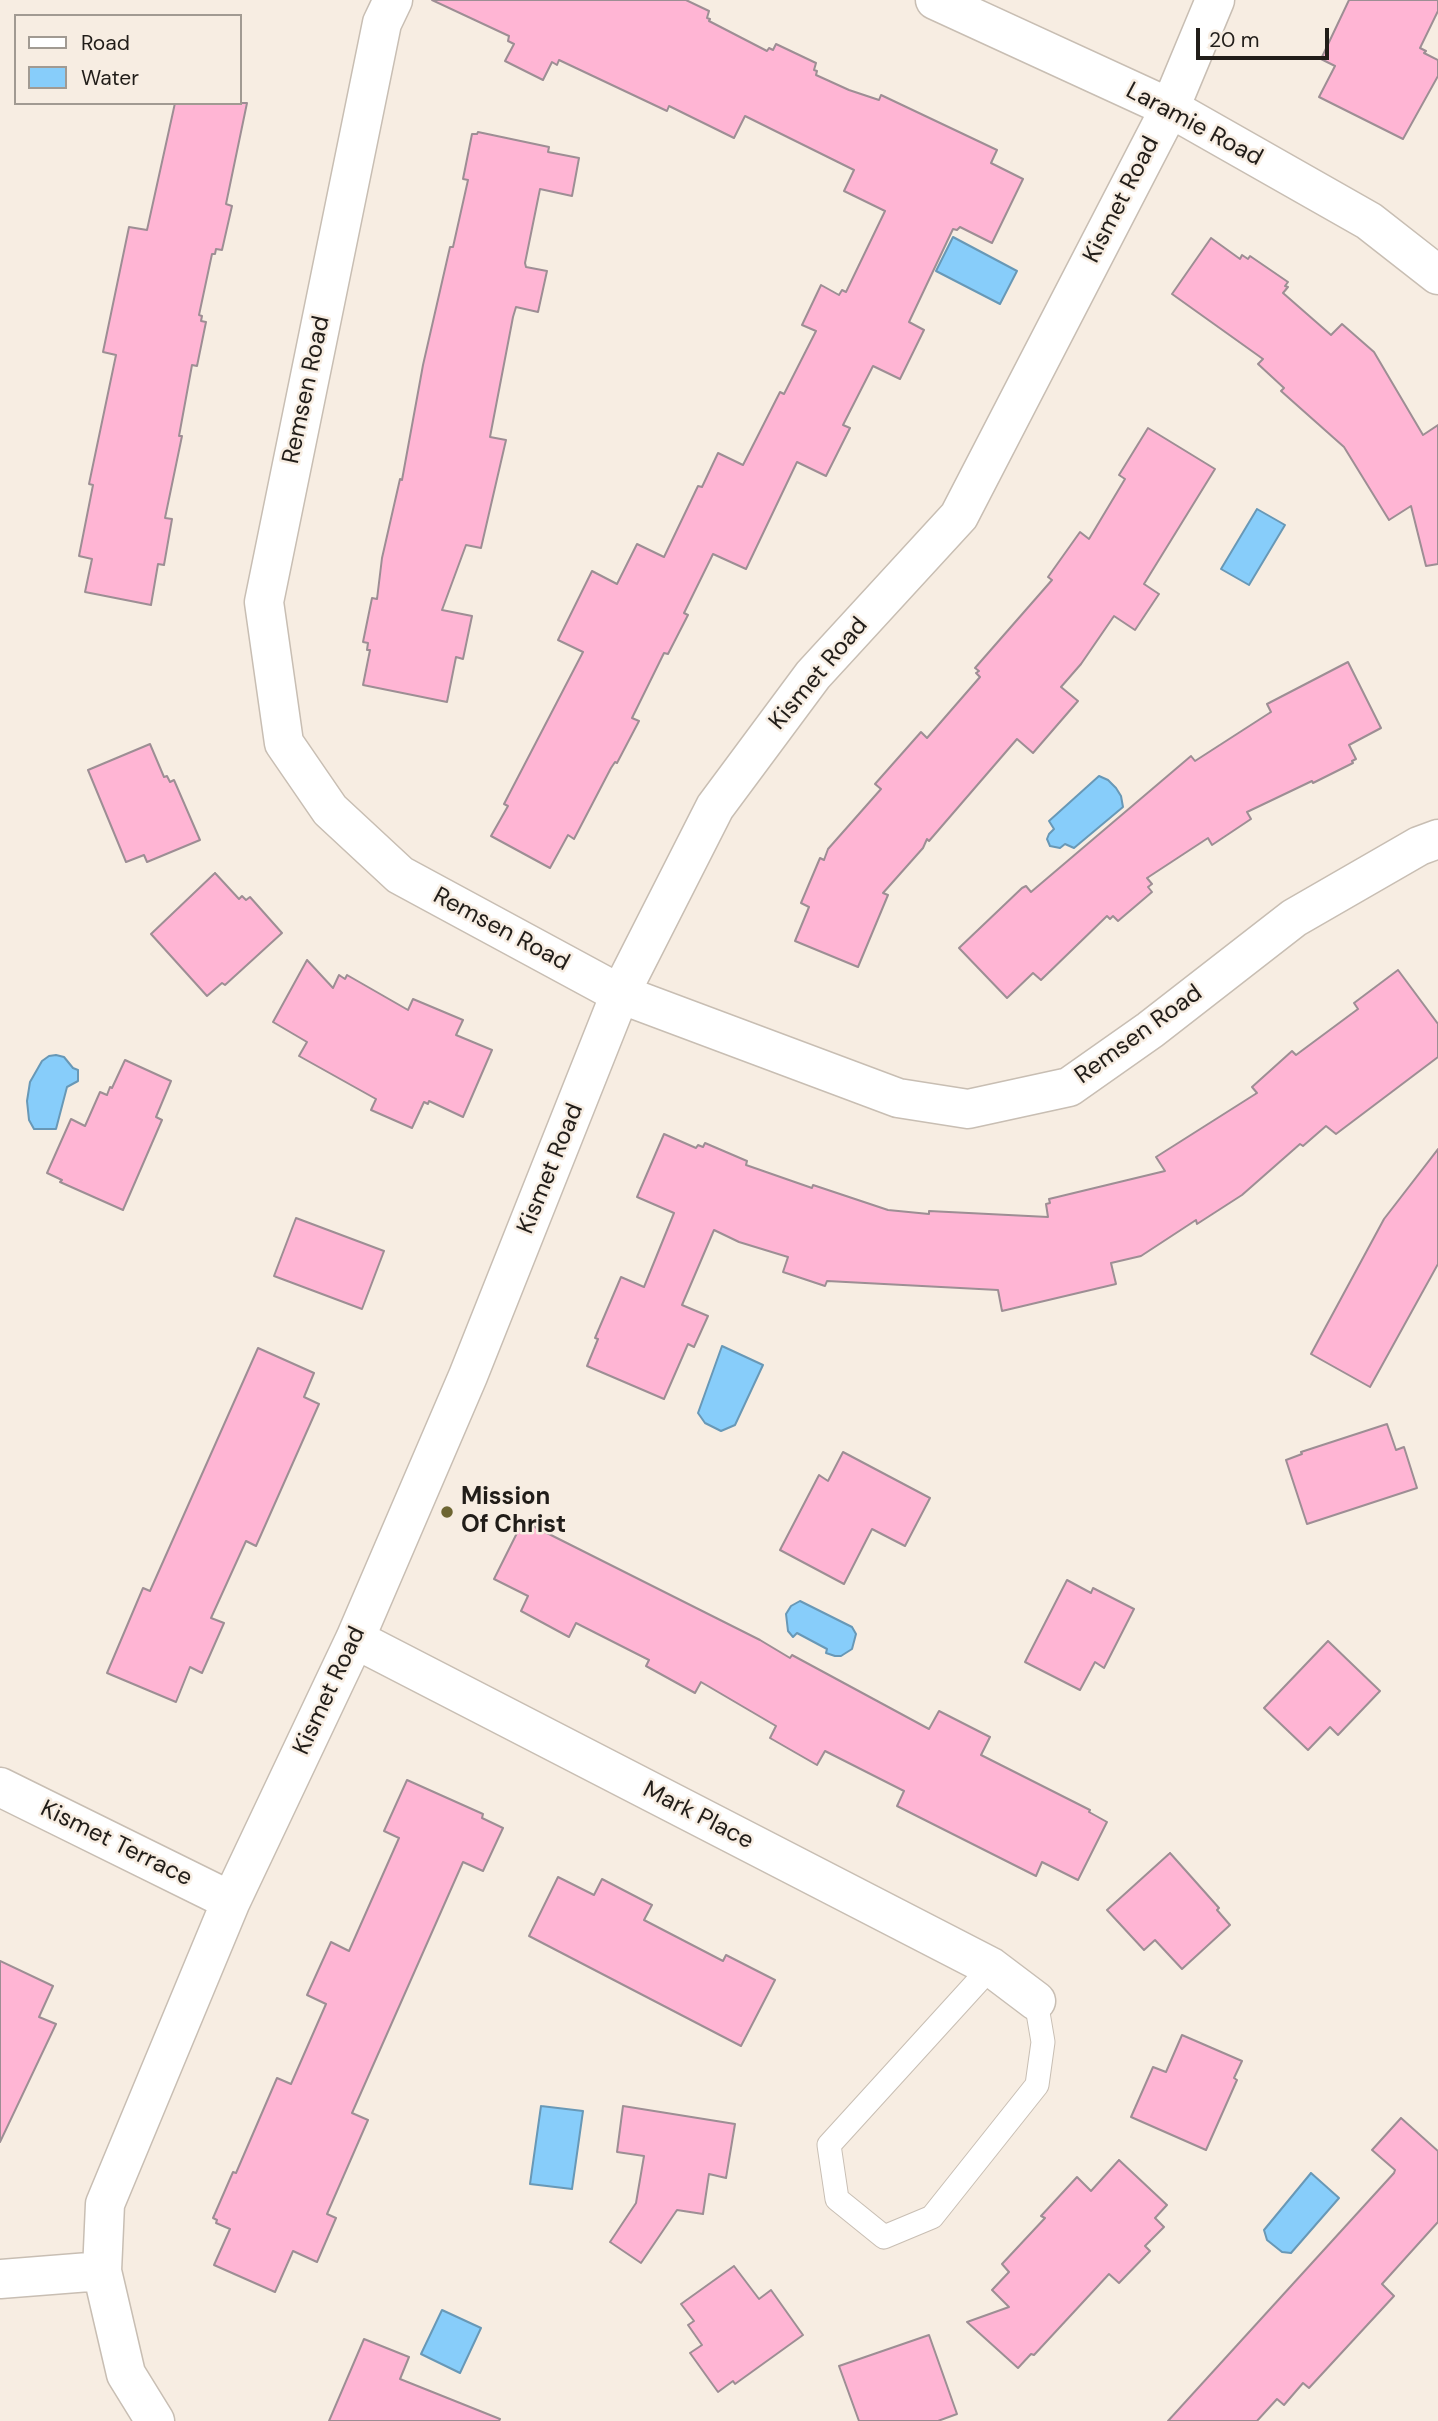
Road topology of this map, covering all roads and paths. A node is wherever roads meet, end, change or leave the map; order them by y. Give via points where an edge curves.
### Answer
1 (393, 0) edge
2 (935, 0) edge
3 (1215, 0) edge
4 (1170, 108) junction
5 (1438, 275) edge
6 (1438, 839) edge
7 (620, 994) junction
8 (355, 1639) junction
9 (0, 1787) edge
10 (231, 1901) junction
11 (991, 1967) junction
12 (1036, 2001) joint
13 (102, 2271) junction
14 (0, 2279) edge
15 (155, 2421) edge

1 - 7 street, Remsen Road via 382,23 264,602 284,743 330,810 400,875
2 - 4 street, Laramie Road
3 - 4 street, Kismet Road
4 - 5 street, Laramie Road via 1369,221
4 - 7 street, Kismet Road via 959,516 813,675 715,807
6 - 7 street, Remsen Road via 1294,918 1069,1087 968,1109 898,1098
7 - 8 street, Kismet Road via 468,1376
8 - 10 street, Kismet Road
8 - 11 street, Mark Place
9 - 10 street, Kismet Terrace
10 - 13 street, Kismet Road via 105,2204
11 - 12 street, Mark Place
11 - 12 lane via 829,2145 837,2199 884,2237 932,2217 1037,2085 1043,2042
13 - 14 street
13 - 15 street, Kismet Road via 126,2374

